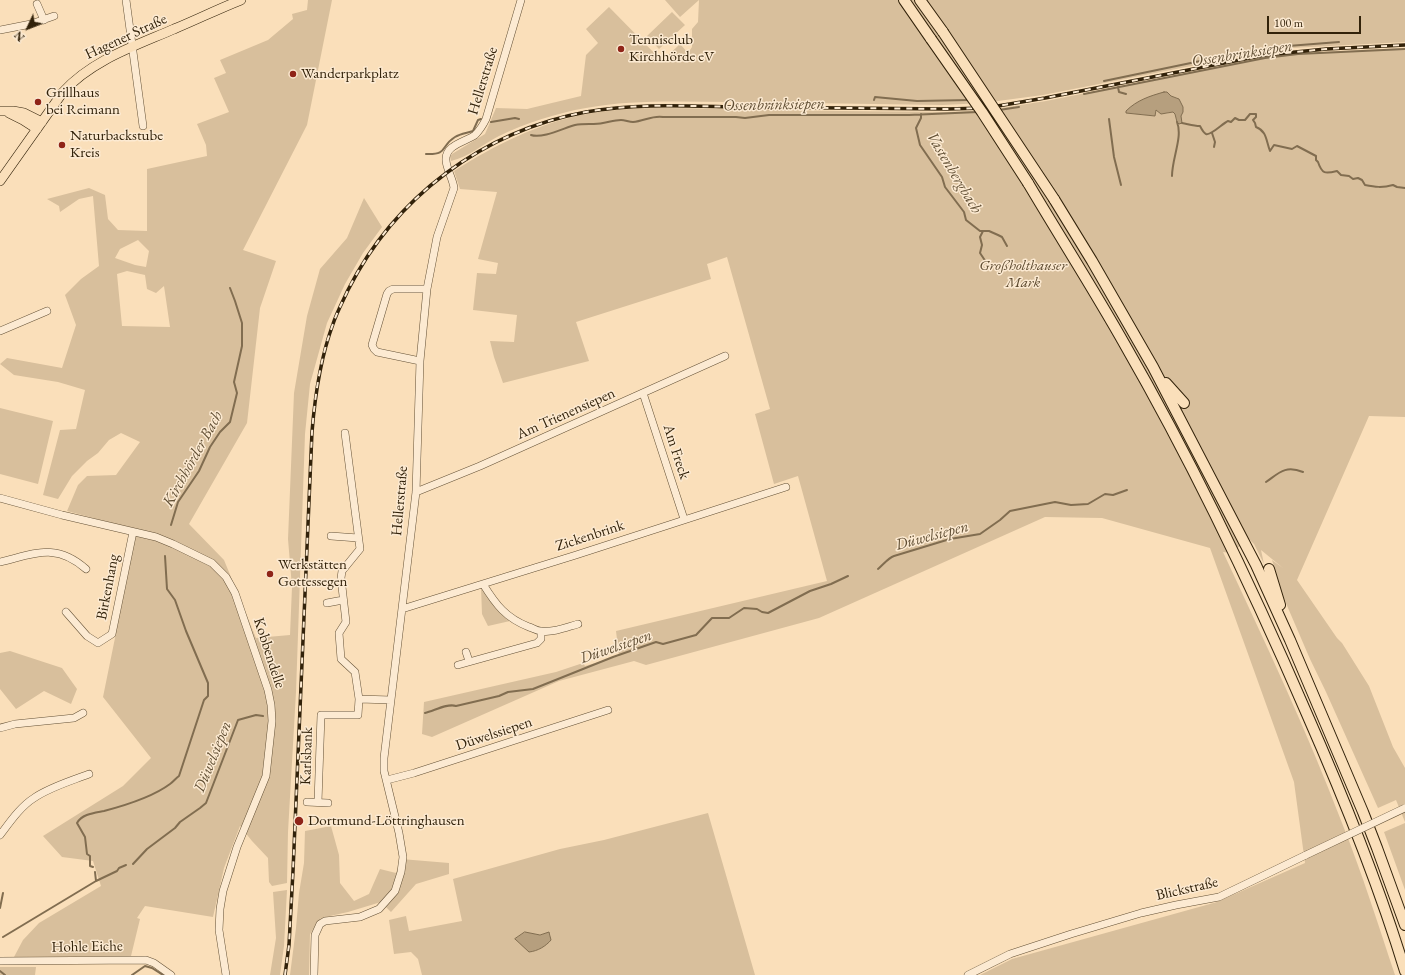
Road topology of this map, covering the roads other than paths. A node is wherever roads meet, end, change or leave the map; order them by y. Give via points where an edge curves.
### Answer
1 (126, 0) edge
2 (241, 0) edge
3 (521, 0) edge
4 (904, 0) edge
5 (920, 0) edge
6 (37, 4) dead end
7 (54, 16) dead end
8 (44, 20) junction
9 (0, 30) edge
10 (133, 47) junction
11 (3, 111) edge
12 (40, 126) junction
13 (143, 126) dead end
14 (0, 182) edge
15 (427, 289) junction
16 (47, 311) dead end
17 (0, 331) edge
18 (1125, 344) junction
19 (725, 356) dead end
20 (420, 362) junction
21 (1153, 367) junction
22 (1132, 372) dead end
23 (643, 393) junction
24 (1184, 403) dead end
25 (345, 433) dead end
26 (786, 487) dead end
27 (416, 492) junction
28 (0, 498) edge
29 (684, 519) junction
30 (132, 532) junction
31 (330, 536) dead end
32 (358, 538) junction
33 (1229, 557) dead end
34 (0, 562) edge
35 (86, 568) dead end
36 (1269, 569) dead end
37 (483, 584) junction
38 (1253, 595) junction
39 (343, 600) junction
40 (328, 602) dead end
41 (402, 609) junction
42 (66, 612) dead end
43 (578, 624) dead end
44 (541, 631) junction
45 (1290, 640) junction
46 (466, 652) dead end
47 (469, 661) junction
48 (458, 664) dead end
49 (359, 699) junction
50 (391, 700) junction
51 (608, 710) dead end
52 (83, 713) dead end
53 (0, 728) edge
54 (89, 774) dead end
55 (387, 780) junction
56 (307, 802) dead end
57 (318, 802) junction
58 (328, 803) dead end
59 (1405, 808) edge
60 (0, 835) edge
61 (1405, 925) edge
62 (0, 962) edge
63 (1405, 970) edge
64 (171, 975) edge
65 (226, 975) edge
66 (314, 975) edge
67 (968, 975) edge

1 - 10 street
2 - 10 main road, Hagener Straße
3 - 15 street, Hellerstraße via 486,119 478,132 449,150 446,156 454,188 437,237
4 - 18 highway, bridge via 1042,206
5 - 21 highway, bridge via 1054,199
6 - 8 street
7 - 8 street
8 - 9 street
10 - 12 main road, Hagener Straße via 93,67 71,83
10 - 13 street
11 - 12 main road via 24,113
12 - 14 main road, Hagener Straße
15 - 20 street, Hellerstraße
15 - 20 street via 389,291 372,345 377,352
16 - 17 street
18 - 22 highway
18 - 38 highway via 1186,457
19 - 23 street, Am Trienensiepen
20 - 27 street, Hellerstraße
21 - 24 highway
21 - 45 highway via 1235,523
23 - 27 street, Am Trienensiepen
23 - 29 street, Am Freck
25 - 32 street, Karlsbank
26 - 29 street, Zickenbrink
27 - 41 street, Hellerstraße
28 - 30 street, Kobbendelle
29 - 37 street, Zickenbrink
30 - 42 street, Birkenhang via 112,634 98,643 87,636
30 - 65 street, Kobbendelle via 173,544 203,558 222,572 235,593 268,690 272,721 266,776 237,847 220,909 219,930
31 - 32 street
32 - 39 street, Karlsbank via 360,549 342,571
33 - 38 highway
34 - 35 street via 45,551 68,556
36 - 45 highway
37 - 41 street, Zickenbrink
37 - 44 street via 492,600 506,615
38 - 63 highway via 1328,761
39 - 40 street
39 - 49 street, Karlsbank via 346,622 339,633 341,659 355,672
41 - 50 street, Hellerstraße
43 - 44 street
44 - 47 street via 541,639 537,643
45 - 61 highway via 1372,833
46 - 47 street
47 - 48 street
49 - 50 street
49 - 57 street, Karlsbank via 358,715 322,716
50 - 55 street, Hellerstraße via 383,766
51 - 55 street, Düwelssiepen
52 - 53 street via 74,718
54 - 60 street via 33,798
55 - 66 street, Hellerstraße via 403,857 398,886 383,905 372,913 320,924 315,935
56 - 57 street, Karlsbank
57 - 58 street, Karlsbank
59 - 67 street, Blickstraße, bridge via 1219,897 1141,913 1071,934 1010,954
62 - 64 street, Hohle Eiche via 146,960

